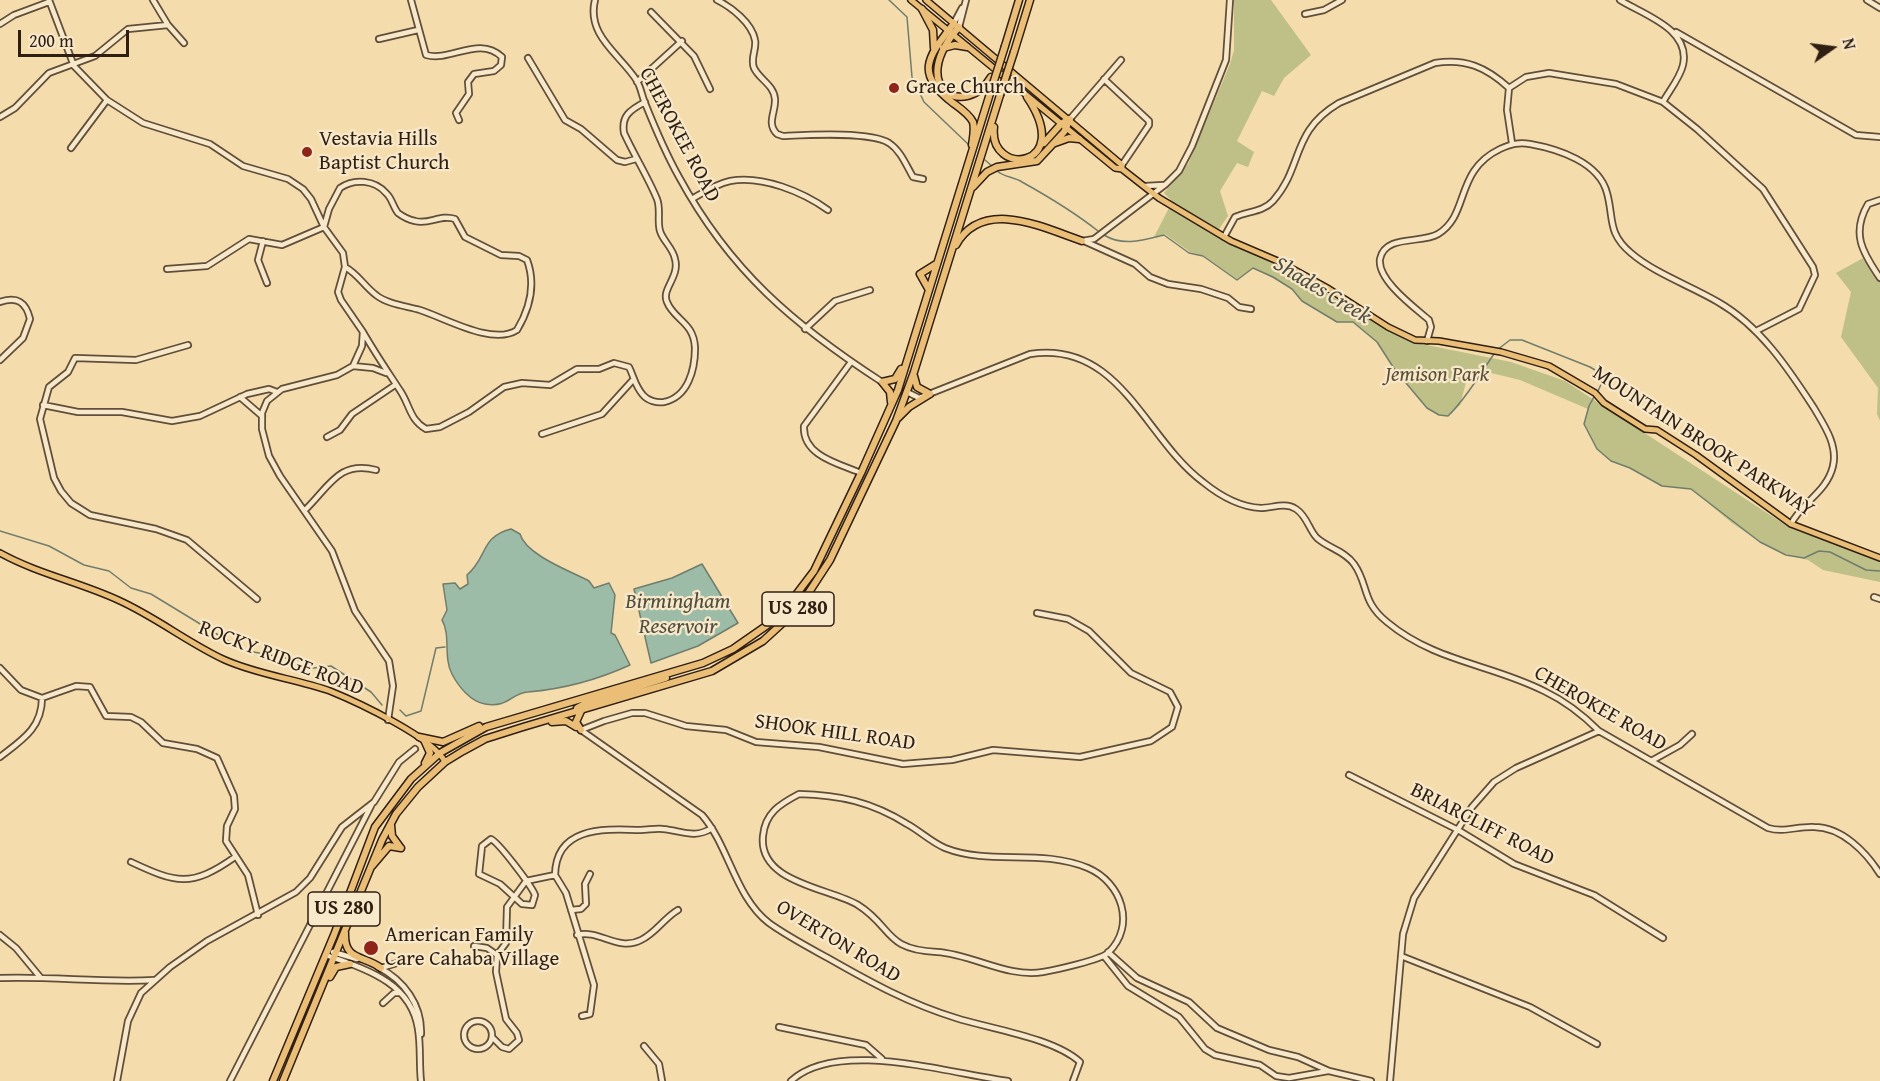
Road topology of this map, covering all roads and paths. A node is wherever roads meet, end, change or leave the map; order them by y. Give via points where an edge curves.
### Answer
1 (153, 0) edge
2 (411, 0) edge
3 (595, 0) edge
4 (717, 0) edge
5 (911, 0) edge
6 (926, 0) edge
7 (1018, 0) edge
8 (1030, 0) edge
9 (1230, 0) edge
10 (1342, 0) edge
11 (1620, 0) edge
12 (1867, 0) edge
13 (49, 1) edge
14 (1880, 8) edge
15 (922, 9) junction
16 (651, 12) dead end
17 (1305, 14) dead end
18 (0, 24) edge
19 (168, 25) junction
20 (957, 25) junction
21 (418, 30) junction
22 (951, 32) junction
23 (1676, 32) junction
24 (379, 39) dead end
25 (682, 41) junction
26 (184, 43) dead end
27 (1004, 44) junction
28 (967, 46) junction
29 (934, 48) junction
30 (942, 48) junction
31 (528, 58) dead end
32 (1120, 60) dead end
33 (74, 66) junction
34 (1104, 79) junction
35 (637, 82) junction
36 (1509, 88) junction
37 (710, 89) dead end
38 (945, 93) junction
39 (1027, 97) junction
40 (107, 100) junction
41 (645, 102) junction
42 (1663, 102) junction
43 (996, 110) junction
44 (0, 117) edge
45 (1070, 119) junction
46 (459, 120) dead end
47 (1063, 126) junction
48 (1880, 137) edge
49 (1079, 139) junction
50 (1055, 143) junction
51 (1512, 143) junction
52 (1041, 146) junction
53 (71, 148) dead end
54 (636, 159) junction
55 (970, 160) junction
56 (1122, 167) junction
57 (923, 179) dead end
58 (1141, 184) junction
59 (1166, 184) junction
60 (971, 190) junction
61 (1153, 194) junction
62 (692, 199) junction
63 (1880, 200) edge
64 (828, 210) dead end
65 (324, 227) junction
66 (1224, 237) junction
67 (263, 241) junction
68 (1082, 241) junction
69 (950, 256) junction
70 (938, 261) junction
71 (345, 267) junction
72 (167, 269) dead end
73 (1880, 278) edge
74 (267, 283) dead end
75 (870, 290) dead end
76 (929, 290) junction
77 (0, 302) edge
78 (924, 306) junction
79 (1251, 309) dead end
80 (805, 329) junction
81 (1758, 330) junction
82 (363, 332) junction
83 (1428, 341) junction
84 (188, 345) dead end
85 (909, 352) junction
86 (0, 360) edge
87 (851, 362) junction
88 (353, 366) junction
89 (914, 372) junction
90 (386, 373) junction
91 (632, 381) junction
92 (882, 382) junction
93 (395, 385) junction
94 (277, 392) junction
95 (907, 392) junction
96 (930, 394) junction
97 (240, 397) junction
98 (44, 405) junction
99 (890, 407) junction
100 (262, 416) junction
101 (896, 421) junction
102 (542, 434) dead end
103 (327, 437) dead end
104 (376, 470) dead end
105 (861, 473) junction
106 (305, 510) junction
107 (1791, 524) junction
108 (0, 553) edge
109 (1880, 558) edge
110 (1874, 597) dead end
111 (257, 599) dead end
112 (1880, 599) edge
113 (1037, 613) dead end
114 (703, 663) junction
115 (0, 668) edge
116 (42, 698) junction
117 (586, 703) junction
118 (582, 710) junction
119 (567, 714) junction
120 (517, 716) junction
121 (388, 720) junction
122 (579, 728) junction
123 (1599, 731) junction
124 (505, 733) junction
125 (1692, 734) dead end
126 (422, 739) junction
127 (415, 749) dead end
128 (440, 753) junction
129 (0, 757) edge
130 (1653, 760) junction
131 (445, 762) junction
132 (421, 769) junction
133 (1348, 775) dead end
134 (374, 802) junction
135 (391, 824) junction
136 (712, 828) junction
137 (1458, 830) junction
138 (235, 857) junction
139 (130, 862) dead end
140 (370, 868) junction
141 (590, 874) dead end
142 (1880, 874) edge
143 (555, 875) junction
144 (526, 881) junction
145 (514, 896) junction
146 (571, 910) junction
147 (678, 910) dead end
148 (258, 915) junction
149 (346, 926) junction
150 (577, 934) junction
151 (0, 935) edge
152 (1663, 938) dead end
153 (474, 946) dead end
154 (327, 952) junction
155 (1106, 954) junction
156 (335, 955) junction
157 (497, 955) junction
158 (1401, 956) junction
159 (397, 963) dead end
160 (350, 964) junction
161 (381, 968) junction
162 (40, 977) junction
163 (0, 978) edge
164 (154, 980) junction
165 (320, 992) junction
166 (1171, 993) junction
167 (404, 994) junction
168 (383, 1003) dead end
169 (1164, 1007) junction
170 (582, 1016) dead end
171 (779, 1027) dead end
172 (494, 1038) junction
173 (1597, 1044) dead end
174 (644, 1046) dead end
175 (882, 1059) junction
176 (419, 1064) junction
177 (1329, 1071) junction
178 (117, 1081) edge
179 (230, 1081) edge
180 (273, 1081) edge
181 (284, 1081) edge
182 (421, 1081) edge
183 (662, 1081) edge
184 (791, 1081) edge
185 (1008, 1081) edge
186 (1073, 1081) edge
187 (1371, 1081) edge
188 (1390, 1081) edge

1 - 19 street
2 - 21 street
3 - 35 street, CHEROKEE ROAD via 593,12 604,42
4 - 57 street via 729,6 752,31 752,61 773,90 771,124 777,134 824,134 887,142 902,156 913,177
5 - 15 main road
6 - 20 main road
7 - 27 highway
8 - 43 highway, US 280, bridge
9 - 59 street via 1226,60 1192,146 1179,171
10 - 17 street
11 - 23 street
12 - 14 street
13 - 18 street
13 - 33 street
15 - 22 main road
15 - 29 highway via 933,30
16 - 25 street
19 - 26 street
19 - 33 street via 128,29 95,56
20 - 22 highway
20 - 45 main road
21 - 24 street
21 - 46 street via 426,55 436,58 476,48 494,49 502,57 501,65 494,71 474,74 468,82 469,94 456,113
22 - 28 main road
22 - 29 highway
22 - 30 highway
23 - 42 street via 1683,48 1683,66
23 - 48 street via 1856,135
25 - 35 street
25 - 37 street
27 - 38 highway, bridge via 991,77 979,91 966,96
27 - 55 highway, US 280, bridge
28 - 30 highway
28 - 39 main road
29 - 38 highway via 929,76 933,86
30 - 38 highway via 936,73
31 - 54 street via 565,120 617,160
32 - 34 street
33 - 40 street
33 - 44 street via 49,73 15,108
34 - 45 street
34 - 56 street via 1149,121
35 - 41 street, CHEROKEE ROAD
36 - 42 street via 1526,77 1549,73 1616,84
36 - 51 street via 1507,110
36 - 66 street via 1473,64 1447,61 1339,104 1310,126 1285,183 1272,202 1235,217
38 - 55 highway via 970,117 974,128
39 - 47 main road
39 - 52 highway via 1043,126
40 - 53 street
40 - 65 street via 143,123 210,144 243,166 288,179 311,199
41 - 54 street via 632,108 622,125
41 - 62 street, CHEROKEE ROAD
42 - 81 street via 1763,189 1813,267 1814,282 1799,309
43 - 52 highway via 993,139 1003,155 1022,159
43 - 60 highway, US 280
45 - 47 highway
45 - 56 main road
47 - 49 main road
47 - 50 highway
47 - 52 highway
49 - 50 highway
49 - 56 main road via 1116,168
50 - 60 highway via 1034,163 987,172
51 - 81 street via 1560,151 1587,166 1603,183 1611,226 1632,254 1720,303
51 - 83 street via 1493,153 1472,172 1447,228 1431,237 1394,243 1381,255 1384,277 1429,320
54 - 91 street via 658,201 660,231 676,260 677,273 666,294 667,303 687,324 695,349 687,387 679,397 659,403 648,400
55 - 70 highway, US 280
56 - 58 main road, MOUNTAIN BROOK PARKWAY
58 - 59 street
58 - 61 main road, MOUNTAIN BROOK PARKWAY
59 - 61 street
60 - 69 highway, US 280
61 - 66 main road, MOUNTAIN BROOK PARKWAY
61 - 68 street via 1094,238
62 - 64 street via 723,183 743,180 798,193
62 - 80 street, CHEROKEE ROAD via 736,264
63 - 73 street via 1868,204 1858,229
65 - 67 street via 282,245
65 - 71 street via 343,253
65 - 71 street via 340,188 356,181 380,187 399,213 412,220 425,223 446,216 455,219 465,237 501,255 527,260 532,294 518,330 504,335 486,333 377,296
66 - 83 main road, MOUNTAIN BROOK PARKWAY via 1280,262 1388,327
67 - 72 street via 249,239 207,266
67 - 74 street via 258,260
68 - 69 highway via 1028,222 995,219 968,231
68 - 79 street via 1106,249 1168,284 1201,289
69 - 89 highway, US 280
70 - 76 highway, US 280
70 - 76 highway via 920,274
71 - 82 street via 338,292
75 - 80 street via 835,301
76 - 78 highway, US 280
77 - 86 street via 19,300 25,304 30,319 23,338
78 - 85 highway, US 280
78 - 95 highway via 904,382
80 - 87 street, CHEROKEE ROAD
81 - 107 street via 1802,390 1833,448 1828,481
82 - 88 street via 363,346
82 - 90 street
83 - 107 main road, MOUNTAIN BROOK PARKWAY via 1501,352 1549,366 1645,429 1657,430 1696,455
84 - 98 street via 136,360 75,358 68,372 49,387
85 - 92 highway via 895,379
85 - 99 highway, US 280
87 - 92 street, CHEROKEE ROAD
87 - 105 street via 804,426 803,436 814,453
88 - 90 street
88 - 94 street via 337,375
89 - 95 highway, US 280
89 - 96 highway via 917,387
90 - 93 street
91 - 93 street via 625,365 577,369 550,385 522,383 504,387 469,412 440,427 426,429 416,423
91 - 102 street via 603,414
92 - 99 highway via 890,392
93 - 103 street via 352,414 340,430
94 - 97 street via 269,389
94 - 100 street via 267,401
95 - 96 street, CHEROKEE ROAD via 919,398
95 - 101 highway, US 280
96 - 101 highway
96 - 123 street, CHEROKEE ROAD via 1030,354 1046,352 1075,357 1120,385 1179,461 1203,482 1244,506 1286,505 1298,510 1316,537 1353,562 1374,609 1408,638 1451,659 1545,691
97 - 98 street via 200,416 172,421
97 - 100 street
98 - 111 street via 40,419 54,478 71,503 90,515 187,540
99 - 105 highway, US 280
100 - 106 street via 269,456
101 - 118 highway, US 280 via 817,584 778,630 712,672
104 - 106 street via 363,466 342,471
105 - 114 highway, US 280 via 814,571 789,604 751,637
106 - 121 street via 332,551 355,611 389,661 393,686
107 - 109 main road, MOUNTAIN BROOK PARKWAY
108 - 121 main road, ROCKY RIDGE ROAD via 121,601 227,661 330,692
110 - 112 street
113 - 122 street, SHOOK HILL ROAD via 1077,622 1131,673 1170,692 1178,706 1172,727 1151,741 1091,756 993,750 952,760 903,764 819,747 756,742 726,730 686,726 645,713
114 - 117 highway
114 - 120 highway, US 280
115 - 116 street via 21,690
116 - 129 street via 37,725
116 - 138 street via 76,686 90,687 106,716 135,719 163,743 197,749 217,758 234,796 235,809 225,835
117 - 118 highway via 577,708
117 - 119 highway via 569,706
118 - 119 highway, US 280
118 - 122 highway via 576,722
119 - 122 street, OVERTON ROAD
119 - 124 highway, US 280
120 - 126 highway via 481,725 443,742
120 - 128 highway, US 280 via 486,727
121 - 126 main road, ROCKY RIDGE ROAD
122 - 124 highway via 558,721
122 - 136 street, OVERTON ROAD via 692,806
123 - 130 street, CHEROKEE ROAD
123 - 137 street via 1504,774 1483,794
124 - 131 highway, US 280 via 485,739
125 - 130 street via 1680,746
126 - 128 main road, ROCKY RIDGE ROAD
126 - 132 highway via 430,753
127 - 134 street via 399,762
128 - 131 main road, ROCKY RIDGE ROAD
128 - 132 highway, US 280
130 - 142 street, CHEROKEE ROAD via 1768,828 1786,831 1816,826 1837,833 1864,852
131 - 135 highway, US 280 via 418,787
132 - 154 highway, US 280 via 375,827
133 - 137 street, BRIARCLIFF ROAD
134 - 148 street via 342,827 304,885
134 - 179 street
135 - 140 highway, US 280
135 - 140 highway via 392,836 400,848 389,846
136 - 143 street via 695,835 663,829 588,832 564,846
136 - 186 street, OVERTON ROAD via 754,907 770,923 892,994 1067,1052 1080,1062
137 - 152 street, BRIARCLIFF ROAD via 1527,871 1594,895
137 - 158 street via 1408,910
138 - 139 street via 199,876 178,881
138 - 148 street via 248,875
140 - 149 highway, US 280
141 - 146 street via 585,885 586,904
143 - 144 street
143 - 146 street
144 - 145 street
144 - 145 street via 535,895 534,903 525,906
144 - 145 street via 496,842 486,841 479,873
145 - 157 street via 507,907 506,943
146 - 150 street
147 - 150 street via 654,932 631,943 611,943 587,932
148 - 164 street via 207,941
149 - 156 highway, US 280
149 - 161 highway via 345,945 349,952
150 - 170 street via 594,985 593,1009
151 - 162 street
153 - 157 street
154 - 156 street
154 - 180 highway, US 280
155 - 155 street via 1122,928 1122,902 1108,881 1090,869 1048,857 965,854 932,841 888,812 842,796 799,794 771,812 764,826 762,839 771,863 804,886 859,906 886,934 907,947 964,956 1022,972 1041,972
155 - 166 street via 1137,978
155 - 169 street via 1128,986
156 - 160 street
156 - 161 street
156 - 165 highway, US 280
157 - 172 street via 498,990 506,1019 519,1040 509,1049
158 - 173 street via 1530,1006
158 - 188 street
159 - 161 street
160 - 165 highway via 336,967
160 - 167 street via 390,981
161 - 176 street via 408,990 418,1008 422,1030
162 - 163 street
162 - 164 street
164 - 178 street via 135,1000
165 - 181 highway, US 280
166 - 169 street
166 - 177 street via 1189,1002 1218,1028
167 - 168 street via 394,993
167 - 176 street via 418,1030
169 - 177 street via 1179,1017 1205,1049 1215,1054 1260,1065 1276,1076 1289,1078
171 - 175 street via 866,1045
172 - 172 street via 479,1048 469,1045 464,1035 467,1026 479,1022 491,1028
174 - 183 street via 659,1065
175 - 184 street via 823,1064
175 - 185 street
176 - 182 street
177 - 187 street

